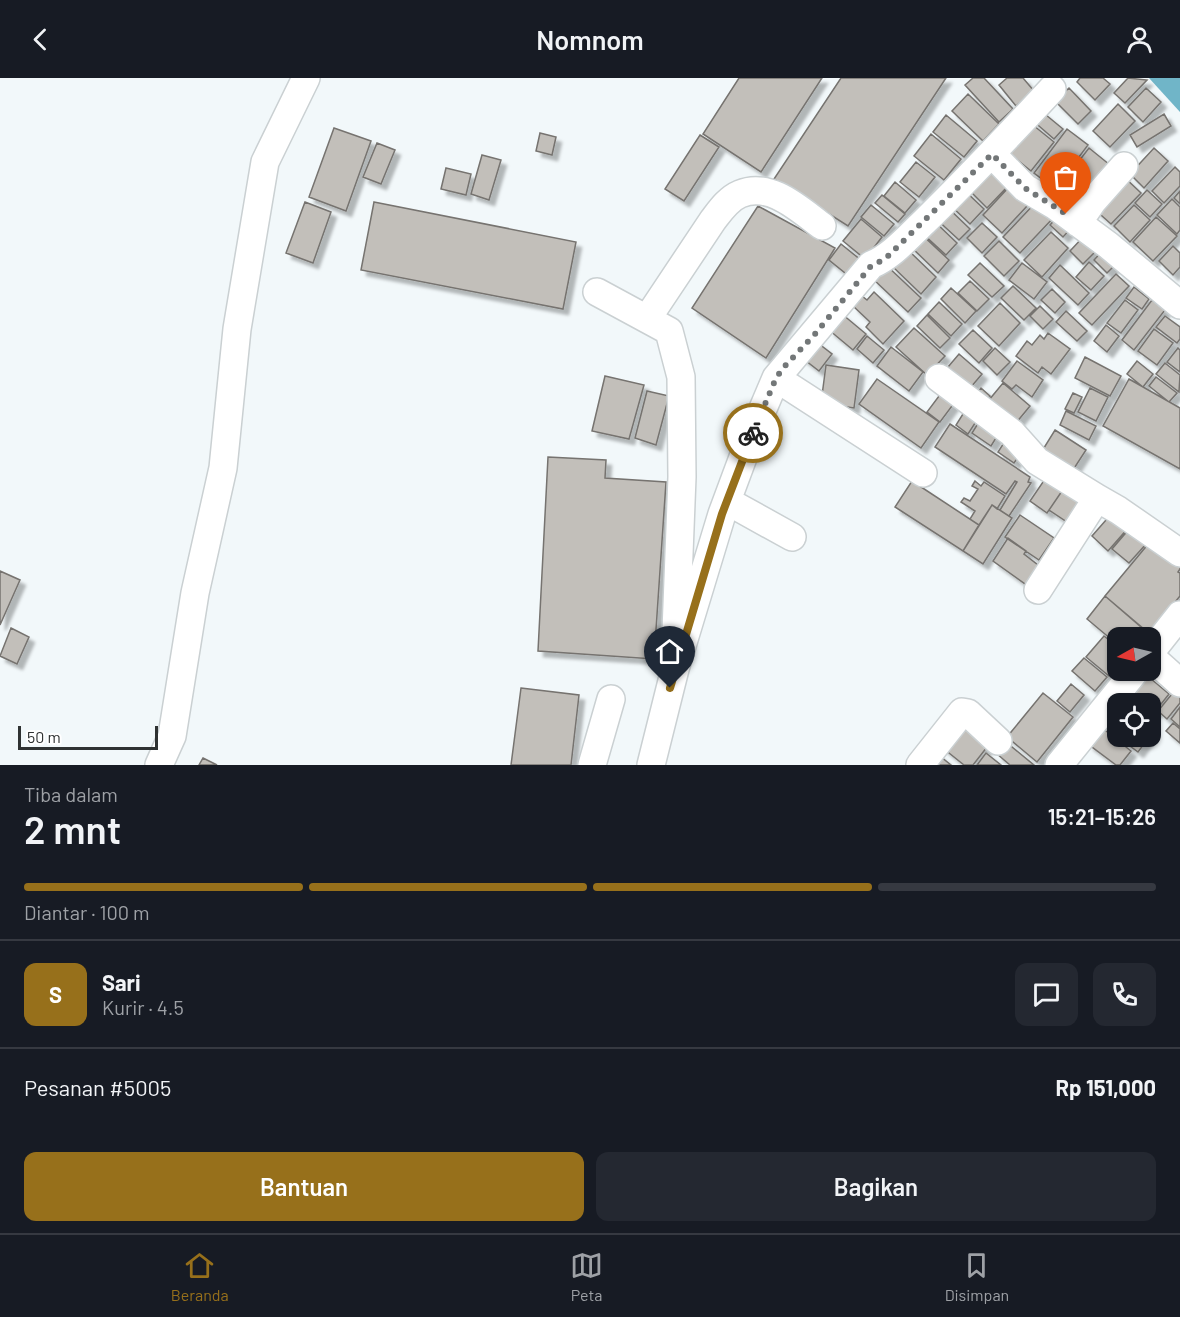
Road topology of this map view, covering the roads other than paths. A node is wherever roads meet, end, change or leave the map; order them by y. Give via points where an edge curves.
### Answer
1 (306, 78) edge
2 (1052, 89) dead end
3 (992, 154) junction
4 (1124, 166) dead end
5 (1078, 223) junction
6 (822, 226) dead end
7 (597, 292) dead end
8 (1180, 305) edge
9 (647, 319) junction
10 (776, 378) junction
11 (939, 378) dead end
12 (923, 473) dead end
13 (1097, 498) junction
14 (727, 501) junction
15 (792, 537) dead end
16 (1180, 553) edge
17 (1038, 590) dead end
18 (1180, 615) edge
19 (1161, 640) edge
20 (1161, 665) edge
21 (675, 669) junction
22 (1128, 681) edge
23 (1180, 683) edge
24 (611, 699) dead end
25 (998, 741) dead end
26 (1073, 760) edge
27 (159, 765) edge
28 (592, 765) edge
29 (651, 765) edge
30 (920, 765) edge

1 - 27 street via 265,162 237,329 223,468 195,593 172,736
2 - 3 street
3 - 5 street via 1025,188
3 - 10 street via 885,259 871,266
4 - 5 street
5 - 8 street
6 - 9 street via 789,201 763,190 740,194 713,220
7 - 9 street
9 - 21 street via 669,332 681,377 682,477
10 - 12 street
10 - 14 street
11 - 13 street via 1012,433 1037,461
13 - 16 street
13 - 17 street
14 - 15 street
14 - 21 street
18 - 19 street
20 - 23 street
21 - 29 street
22 - 26 street
24 - 28 street
25 - 30 street via 968,712 962,712

